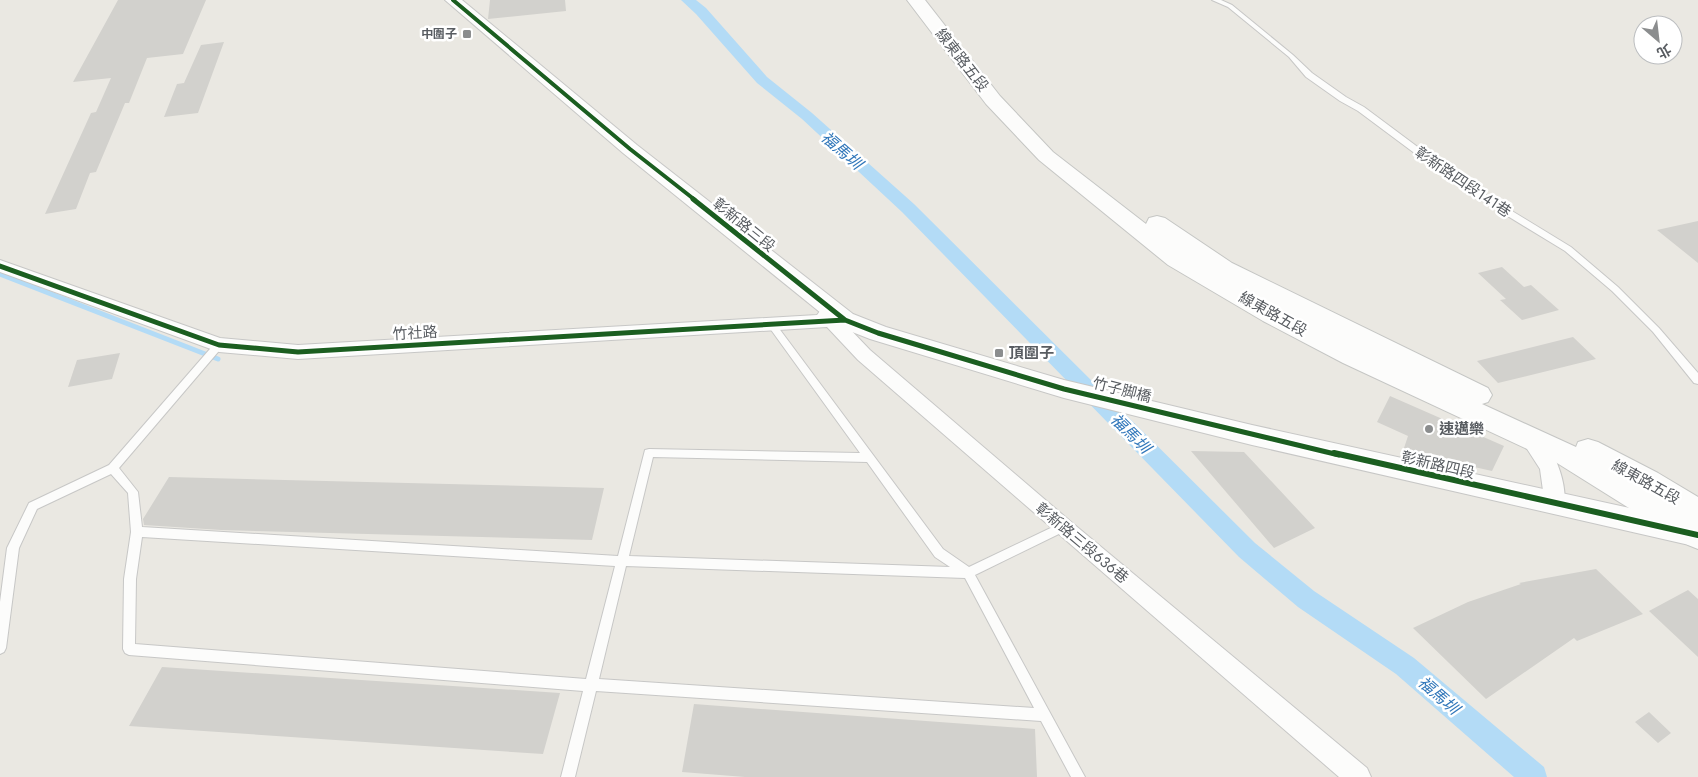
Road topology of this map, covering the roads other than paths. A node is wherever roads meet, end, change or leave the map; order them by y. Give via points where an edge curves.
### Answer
1 (453, 0) edge
2 (916, 0) edge
3 (936, 0) edge
4 (1214, 0) edge
5 (0, 266) edge
6 (816, 299) joint
7 (836, 320) junction
8 (772, 325) junction
9 (219, 346) junction
10 (1698, 380) edge
11 (1173, 415) joint
12 (1530, 438) junction
13 (869, 458) junction
14 (113, 468) junction
15 (1555, 504) junction
16 (1698, 512) edge
17 (1063, 527) junction
18 (137, 532) junction
19 (1698, 535) edge
20 (621, 561) junction
21 (968, 573) junction
22 (0, 648) edge
23 (590, 685) junction
24 (1045, 715) junction
25 (568, 777) edge
26 (1078, 777) edge
27 (1358, 777) edge

1 - 6 street, 彰新路三段
2 - 12 main road, 線東路五段 via 993,100 1046,156 1176,259 1272,315 1343,351
3 - 16 main road, 線東路五段 via 1026,113 1134,207 1224,269 1562,436 1648,481
4 - 10 lane, 彰新路四段141巷 via 1230,6 1309,75 1361,109 1463,185 1568,249 1656,330
5 - 9 street, 竹社路
6 - 7 street, 彰新路三段636巷
7 - 8 street, 竹社路
7 - 11 street, 竹子脚橋 via 1064,389
7 - 17 street, 彰新路三段636巷 via 864,355
8 - 9 street, 竹社路 via 298,352
8 - 13 lane
9 - 14 lane
11 - 15 street, 彰新路四段
12 - 15 street via 1550,467
12 - 19 main road, 線東路五段 via 1566,455
13 - 20 lane via 649,453
13 - 21 lane via 939,553
14 - 18 lane via 133,492
14 - 22 lane via 33,506 13,548
15 - 19 street, 彰新路四段
17 - 21 lane
17 - 27 street, 彰新路三段636巷
18 - 20 lane
18 - 23 lane via 130,579 129,649
20 - 21 lane
20 - 23 lane
21 - 24 lane
23 - 24 lane
23 - 25 lane
24 - 26 lane

